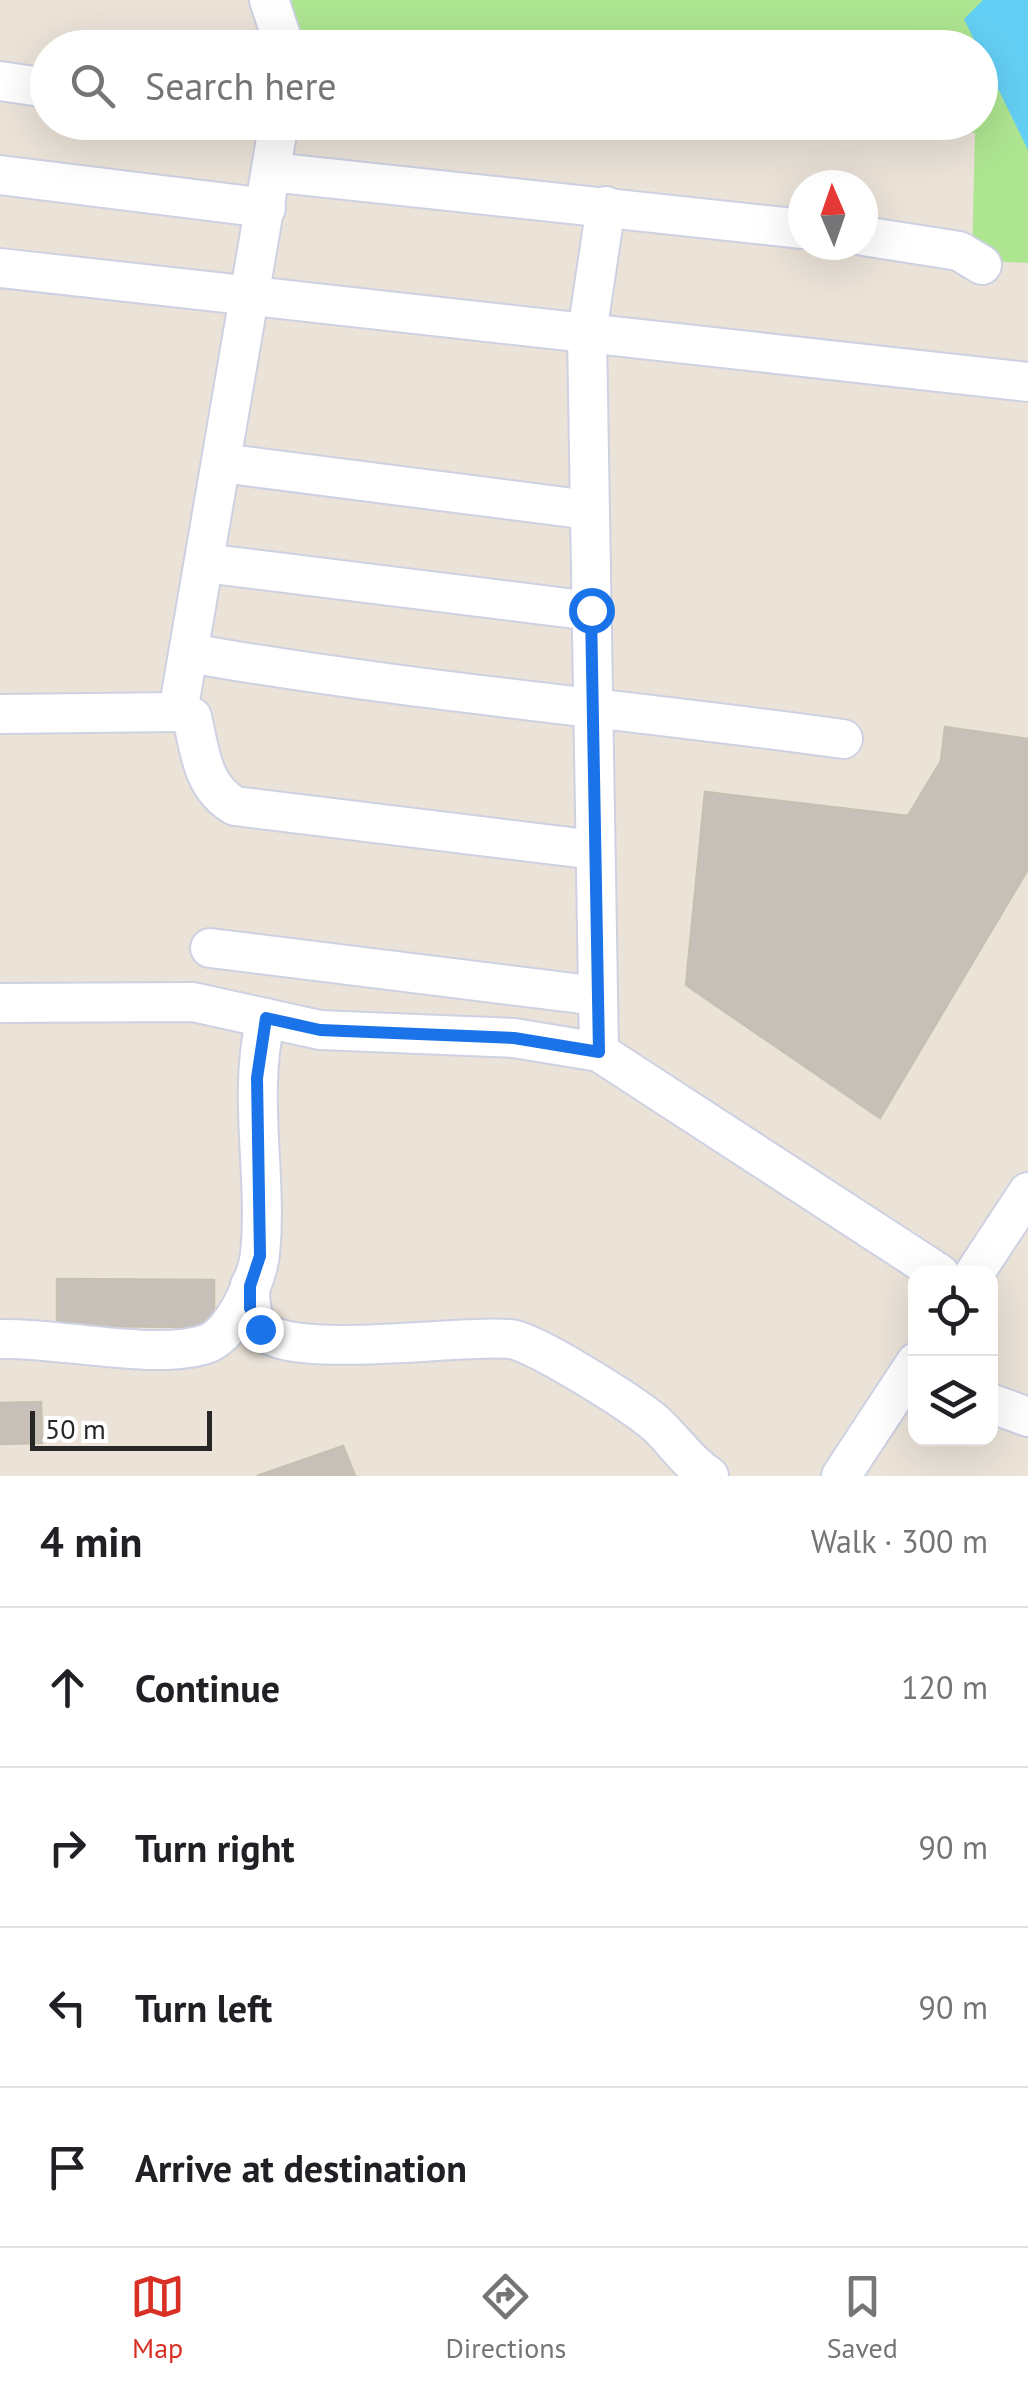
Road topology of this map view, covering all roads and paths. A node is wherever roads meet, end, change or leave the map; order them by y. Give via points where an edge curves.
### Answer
1 (269, 0) edge
2 (278, 30) edge
3 (0, 81) edge
4 (30, 85) edge
5 (276, 140) edge
6 (0, 174) edge
7 (269, 190) junction
8 (606, 206) junction
9 (788, 227) edge
10 (878, 238) edge
11 (982, 265) dead end
12 (0, 268) edge
13 (249, 298) junction
14 (587, 333) junction
15 (1028, 382) edge
16 (221, 463) junction
17 (589, 510) junction
18 (204, 562) junction
19 (591, 610) junction
20 (188, 653) junction
21 (593, 705) junction
22 (178, 712) junction
23 (0, 714) edge
24 (843, 739) dead end
25 (595, 850) junction
26 (210, 948) dead end
27 (598, 996) junction
28 (0, 1003) edge
29 (266, 1018) junction
30 (599, 1052) junction
31 (1028, 1192) edge
32 (928, 1266) edge
33 (979, 1266) edge
34 (250, 1286) junction
35 (0, 1339) edge
36 (908, 1377) edge
37 (998, 1406) edge
38 (1028, 1417) edge
39 (709, 1476) edge
40 (841, 1476) edge

1 - 2 street
3 - 4 street
5 - 7 street
6 - 7 street
7 - 8 street
7 - 13 street
8 - 9 street
8 - 14 street
10 - 11 street via 959,251
12 - 13 street
13 - 14 street
13 - 16 street
14 - 15 street
14 - 17 street
16 - 17 street
16 - 18 street
17 - 19 street
18 - 19 street
18 - 20 street
19 - 21 street
20 - 21 street via 356,682
20 - 22 street
21 - 24 street
21 - 25 street
22 - 23 street
22 - 25 street via 192,717 208,782 234,806
25 - 27 street
26 - 27 street
27 - 30 street
28 - 29 street via 193,1002
29 - 30 street via 320,1030 514,1038
29 - 34 street via 257,1078 260,1256
30 - 32 street
31 - 33 street
34 - 35 street via 208,1344 151,1348
34 - 39 street via 260,1329 278,1339 522,1340 655,1423 686,1461
36 - 40 street
37 - 38 street

